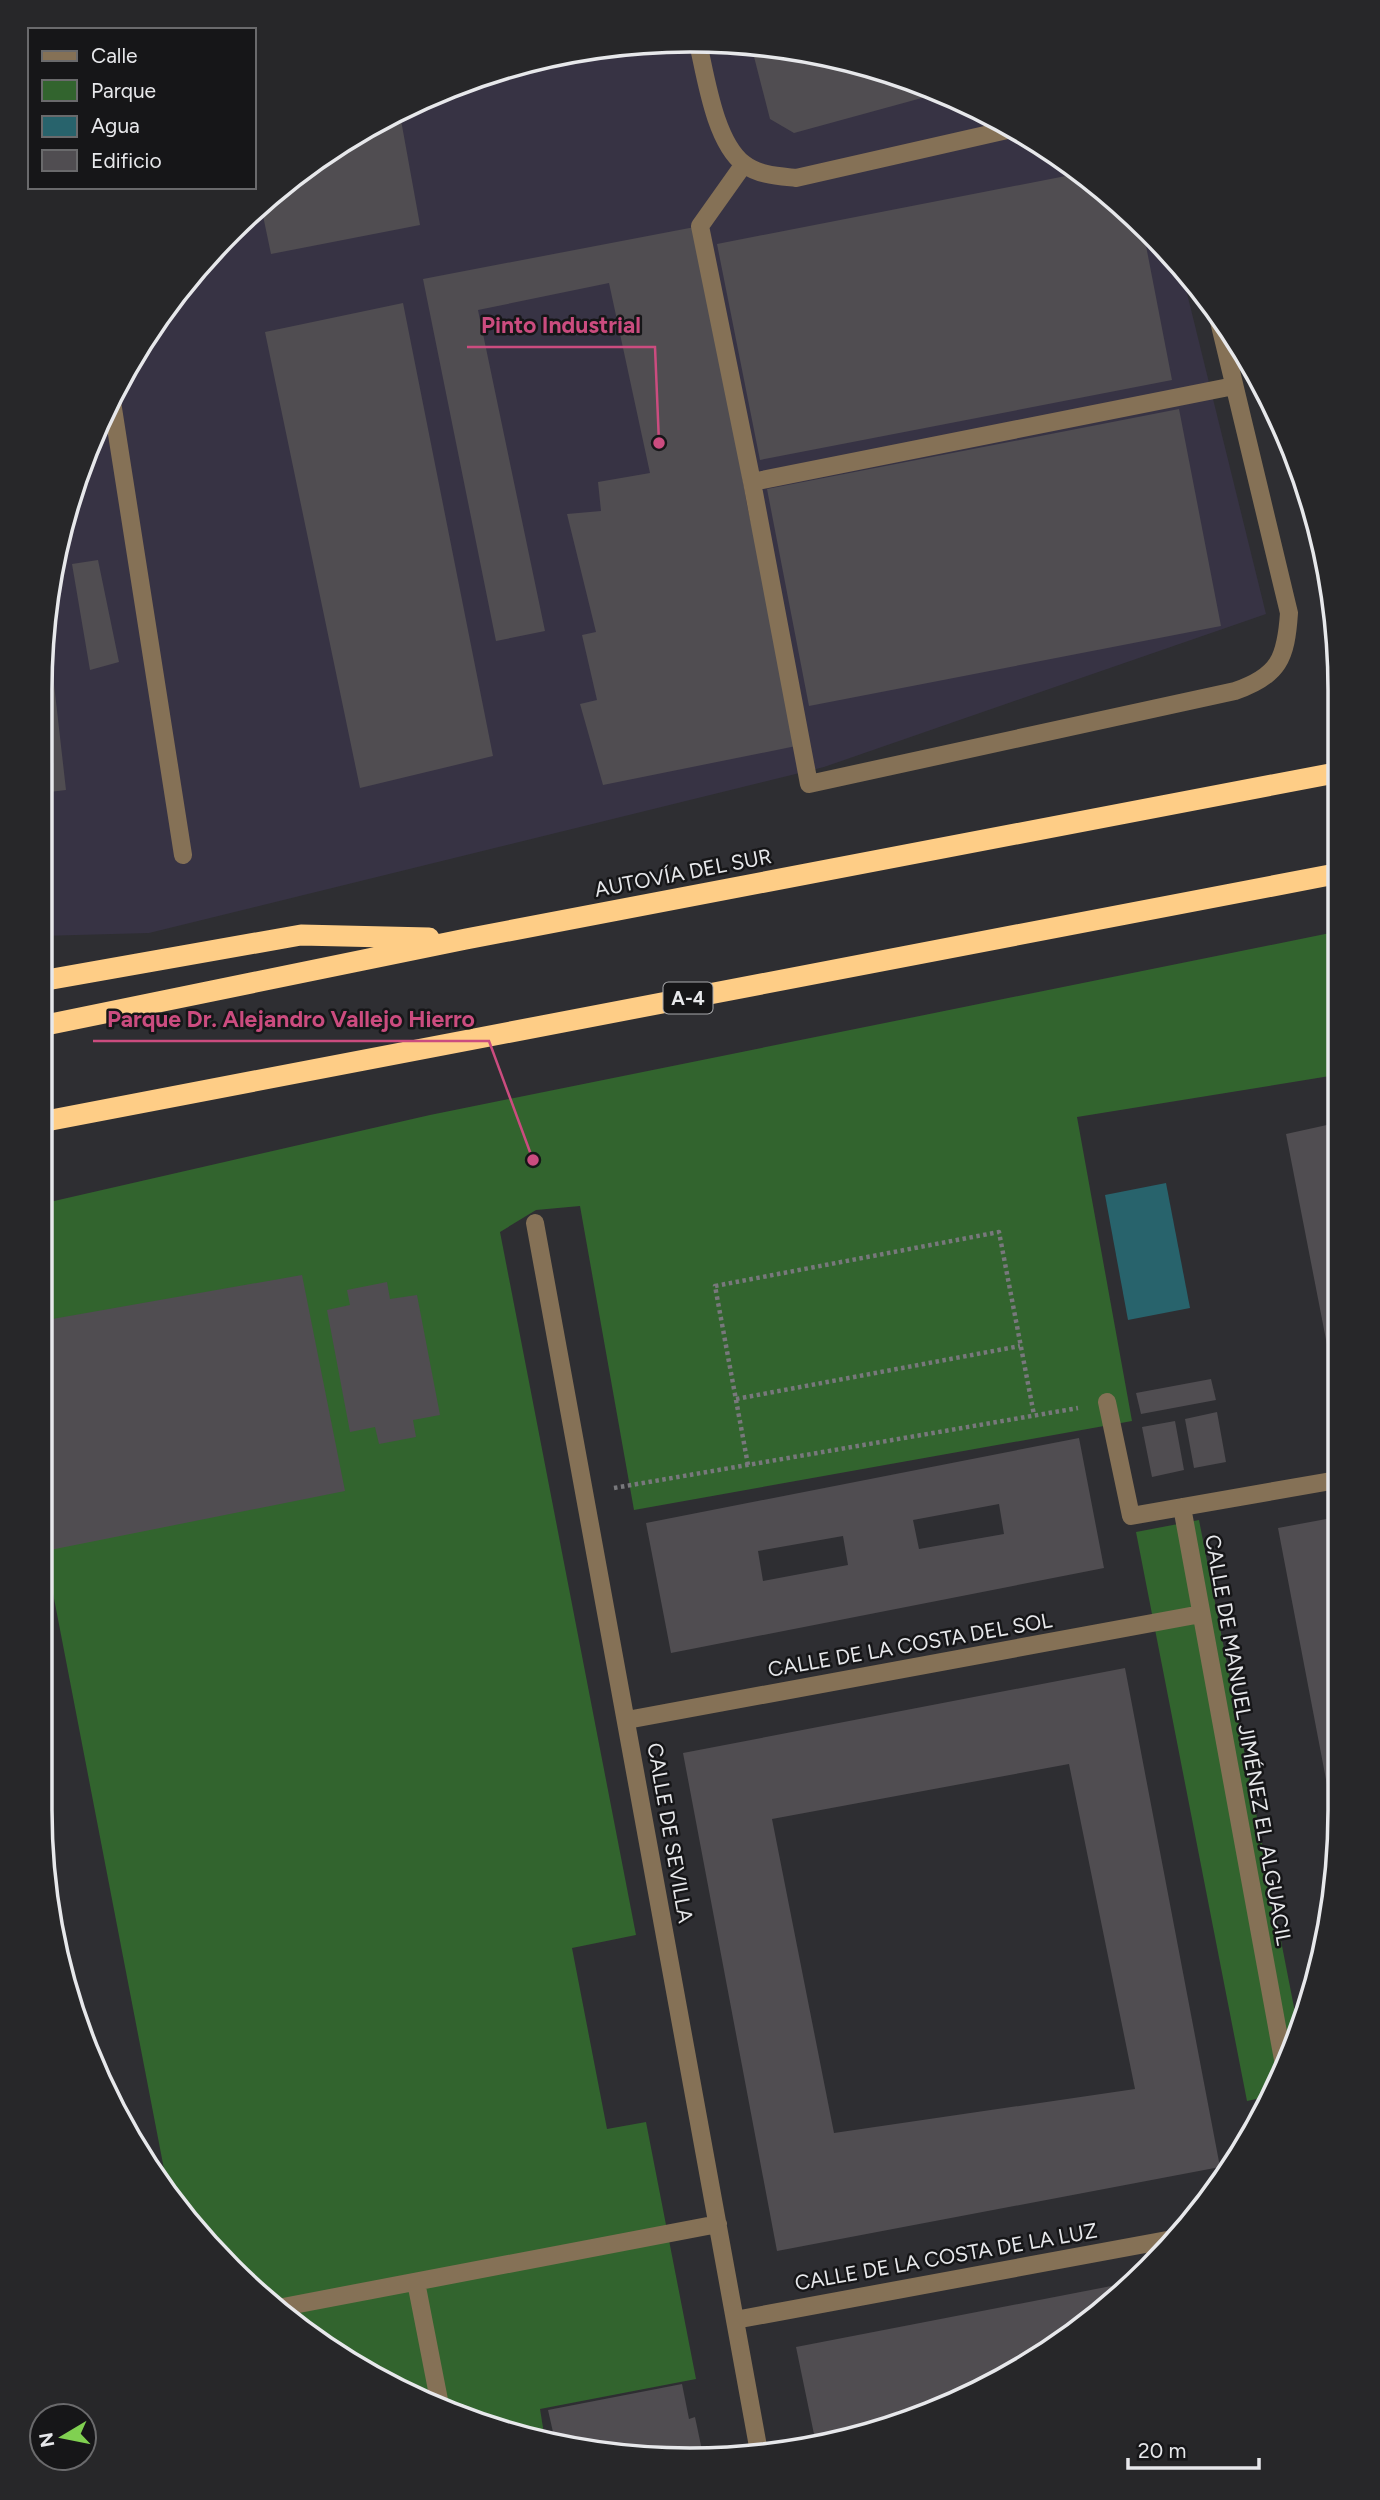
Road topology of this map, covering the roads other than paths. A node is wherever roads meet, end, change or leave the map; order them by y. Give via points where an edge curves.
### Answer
1 (700, 52) edge
2 (998, 132) edge
3 (744, 164) junction
4 (1224, 342) edge
5 (1234, 386) junction
6 (114, 416) edge
7 (752, 482) junction
8 (1328, 774) edge
9 (183, 855) dead end
10 (1328, 875) edge
11 (466, 939) junction
12 (52, 979) edge
13 (52, 1024) edge
14 (52, 1120) edge
15 (535, 1223) dead end
16 (1107, 1402) road end
17 (1328, 1482) edge
18 (1182, 1507) junction
19 (1201, 1614) junction
20 (627, 1720) junction
21 (1281, 2049) edge
22 (718, 2224) junction
23 (1159, 2242) edge
24 (416, 2282) junction
25 (290, 2306) edge
26 (735, 2320) junction
27 (438, 2395) edge
28 (758, 2443) edge

1 - 3 street via 718,122 728,146
2 - 3 street via 796,178 769,175
3 - 7 street via 700,226
4 - 5 street
5 - 7 street
5 - 7 street via 1289,613 1287,641 1277,665 1260,682 809,784
6 - 9 street
8 - 11 highway, AUTOVÍA DEL SUR
10 - 14 highway, A-4
11 - 12 highway via 301,935
11 - 13 highway, AUTOVÍA DEL SUR
15 - 20 street, CALLE DE SEVILLA
16 - 18 street via 1131,1516
17 - 18 street
18 - 19 street, CALLE DE MANUEL JIMÉNEZ EL ALGUACIL
19 - 20 street, CALLE DE LA COSTA DEL SOL
19 - 21 street, CALLE DE MANUEL JIMÉNEZ EL ALGUACIL
20 - 22 street, CALLE DE SEVILLA
22 - 24 street
22 - 26 street, CALLE DE SEVILLA
23 - 26 street, CALLE DE LA COSTA DE LA LUZ
24 - 25 street
24 - 27 street
26 - 28 street, CALLE DE SEVILLA

